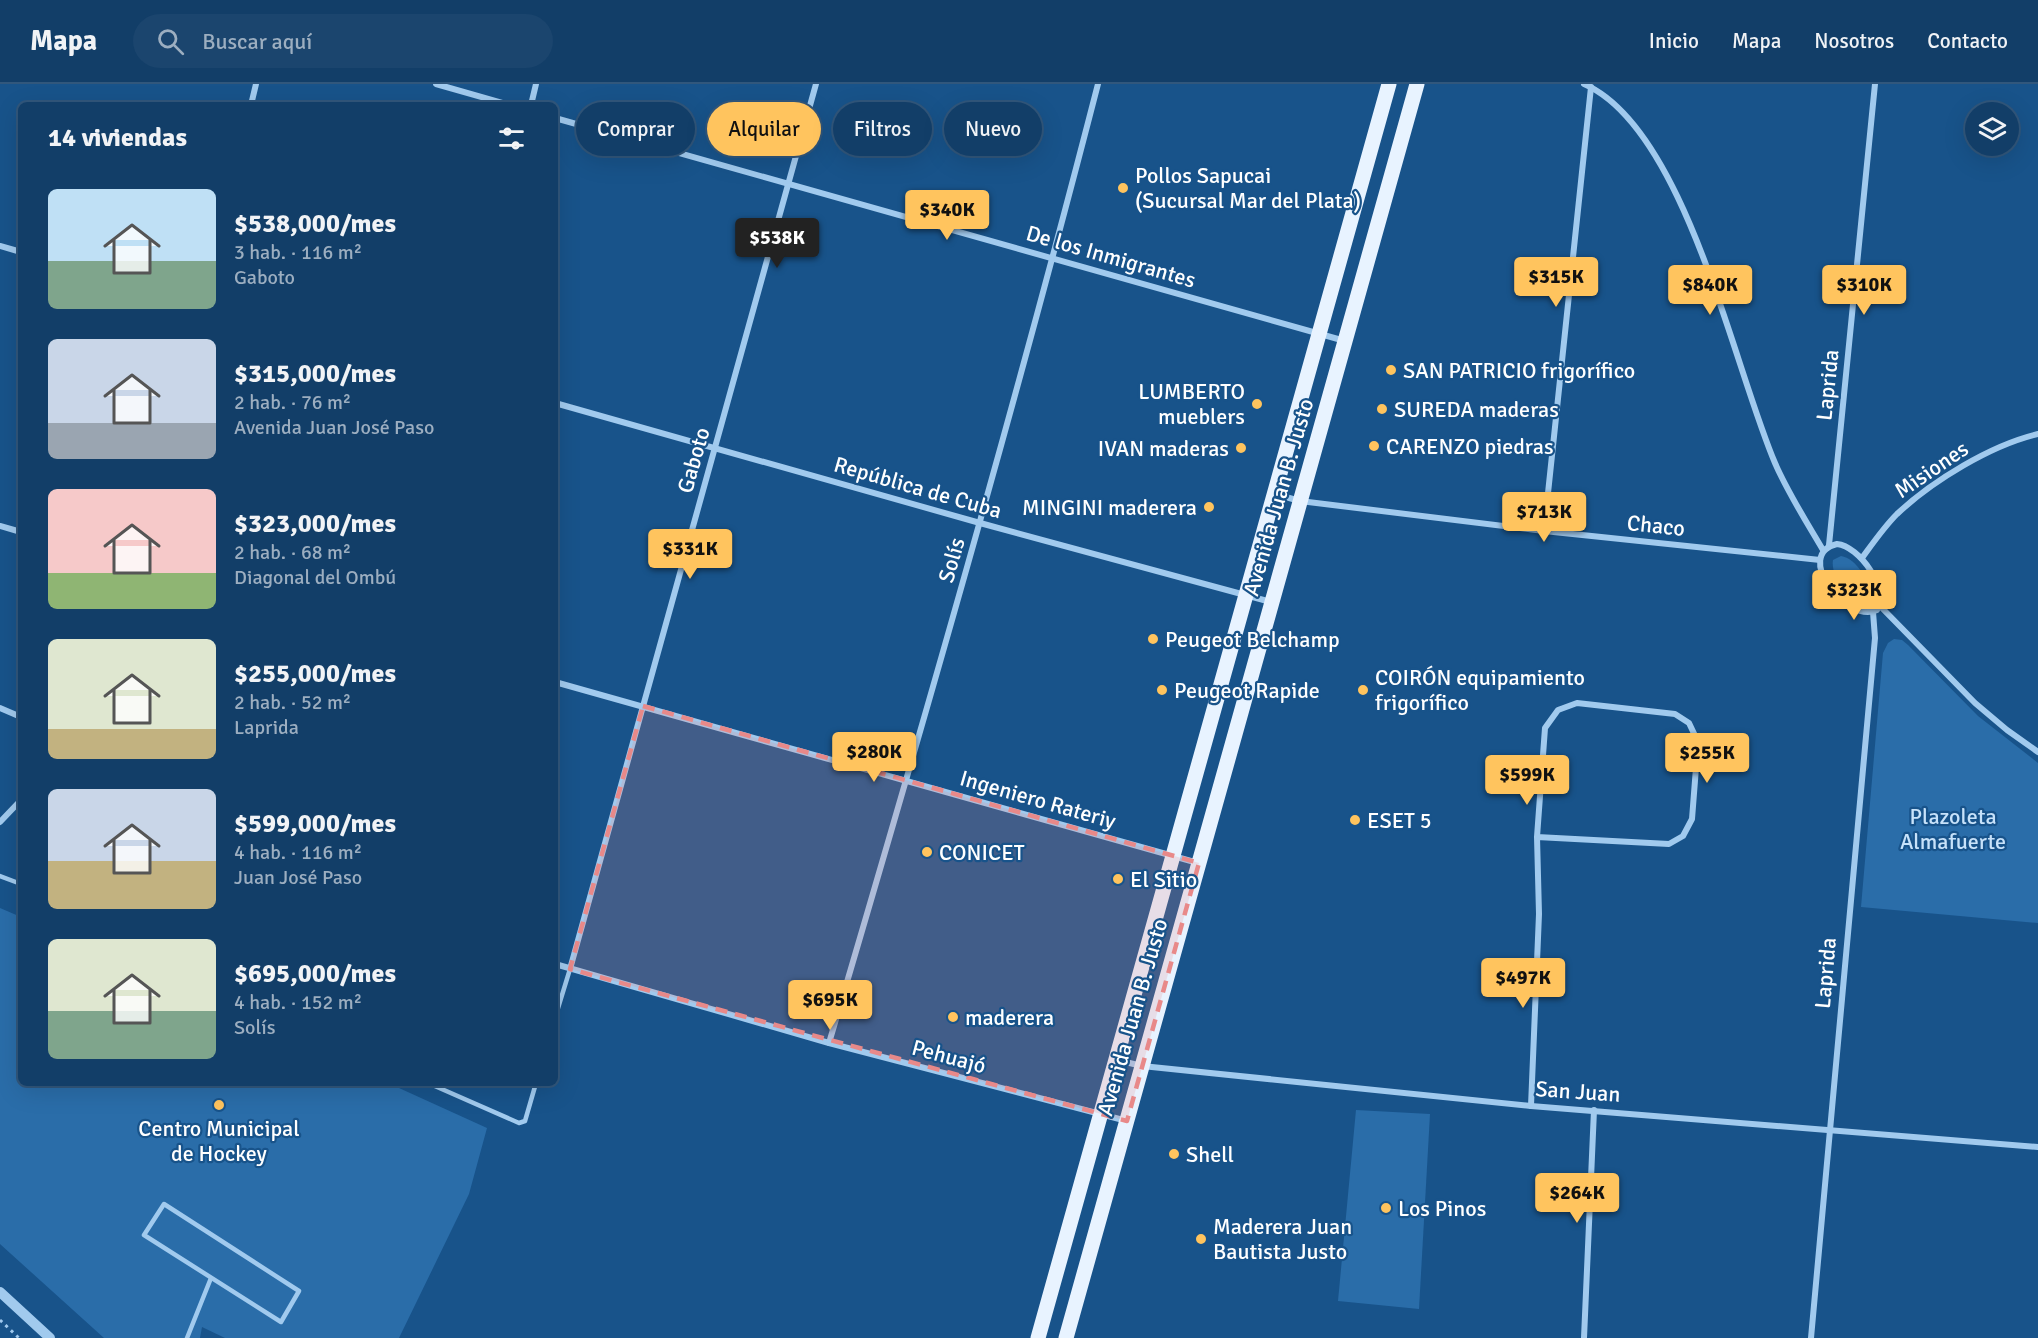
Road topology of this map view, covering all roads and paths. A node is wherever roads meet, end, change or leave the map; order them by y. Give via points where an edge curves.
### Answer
1 (256, 84) edge
2 (436, 84) edge
3 (536, 84) edge
4 (816, 84) edge
5 (1098, 84) edge
6 (1389, 84) edge
7 (1417, 84) edge
8 (1875, 84) edge
9 (1587, 86) edge
10 (252, 102) edge
11 (499, 102) edge
12 (532, 102) edge
13 (558, 119) edge
14 (789, 184) junction
15 (0, 246) edge
16 (18, 251) edge
17 (1053, 258) junction
18 (1319, 333) junction
19 (1346, 341) junction
20 (558, 404) edge
21 (2038, 434) edge
22 (714, 447) junction
23 (1274, 494) junction
24 (1300, 501) junction
25 (980, 523) junction
26 (0, 526) edge
27 (18, 531) edge
28 (1544, 531) junction
29 (1829, 545) junction
30 (1823, 550) junction
31 (1862, 558) junction
32 (1820, 560) junction
33 (1246, 595) junction
34 (1272, 602) junction
35 (1880, 606) junction
36 (1873, 612) junction
37 (558, 683) edge
38 (643, 706) junction
39 (0, 708) edge
40 (18, 716) edge
41 (2038, 752) edge
42 (907, 780) junction
43 (18, 803) edge
44 (0, 822) edge
45 (1537, 837) junction
46 (1173, 856) junction
47 (1199, 863) junction
48 (0, 876) edge
49 (18, 883) edge
50 (558, 965) edge
51 (570, 969) junction
52 (558, 1008) edge
53 (829, 1043) junction
54 (1116, 1060) junction
55 (1142, 1066) junction
56 (435, 1086) edge
57 (535, 1086) edge
58 (1531, 1106) junction
59 (1594, 1110) junction
60 (1101, 1114) junction
61 (1127, 1121) junction
62 (1828, 1129) junction
63 (2038, 1147) edge
64 (211, 1278) junction
65 (0, 1292) edge
66 (0, 1320) edge
67 (19, 1338) edge
68 (50, 1338) edge
69 (188, 1338) edge
70 (1038, 1338) edge
71 (1066, 1338) edge
72 (1584, 1338) edge
73 (1811, 1338) edge

1 - 10 street
2 - 11 street
3 - 12 street
4 - 14 street, Gaboto
5 - 17 street, Solís
6 - 18 main road, Avenida Juan B. Justo
7 - 19 main road, Avenida Juan B. Justo
8 - 29 street, Laprida
9 - 28 street
9 - 30 street via 1619,109 1663,166 1707,269 1775,463
13 - 14 street, De los Inmigrantes
14 - 17 street, De los Inmigrantes
14 - 22 street, Gaboto
15 - 16 street
17 - 18 street, De los Inmigrantes
17 - 25 street, Solís
18 - 19 street, De los Inmigrantes
18 - 23 main road, Avenida Juan B. Justo
19 - 24 main road, Avenida Juan B. Justo
20 - 22 street, República de Cuba
21 - 31 street, Misiones via 1994,450 1920,494 1895,516
22 - 25 street, República de Cuba
22 - 38 street, Gaboto
23 - 24 street, Chaco
23 - 33 main road, Avenida Juan B. Justo
24 - 28 street, Chaco
24 - 34 main road, Avenida Juan B. Justo
25 - 33 street, República de Cuba
25 - 42 street, Solís
26 - 27 street
28 - 32 street, Chaco
29 - 30 street
29 - 31 street via 1844,544
30 - 32 street
31 - 35 street via 1875,580
32 - 36 street via 1825,580 1836,596 1851,607
33 - 34 street, República de Cuba
33 - 46 main road, Avenida Juan B. Justo
34 - 47 main road, Avenida Juan B. Justo
35 - 36 street
35 - 41 street via 1982,710
36 - 62 street, Laprida via 1875,638
37 - 38 street, Ingeniero Rateriy
38 - 42 street, Ingeniero Rateriy
38 - 51 street, Gaboto
39 - 40 street
42 - 46 street, Ingeniero Rateriy
42 - 53 street, Solís
43 - 44 street
45 - 45 street via 1669,844 1683,836 1692,819 1698,742 1689,723 1675,714 1577,703 1558,710 1545,728
45 - 58 street via 1539,914
46 - 47 street, Ingeniero Rateriy
46 - 54 main road, Avenida Juan B. Justo
47 - 55 main road, Avenida Juan B. Justo
48 - 49 lane
50 - 51 street, Pehuajó
51 - 52 lane, Gaboto
51 - 53 street, Pehuajó
53 - 60 street, Pehuajó
54 - 55 street, San Juan
54 - 60 main road, Avenida Juan B. Justo
55 - 58 street, San Juan
55 - 61 main road, Avenida Juan B. Justo
56 - 57 lane via 519,1123 525,1121
58 - 59 street, San Juan
59 - 62 street, San Juan
59 - 72 street
60 - 61 street, Pehuajó
60 - 70 main road, Avenida Juan B. Justo
61 - 71 main road, Avenida Juan B. Justo
62 - 63 street, San Juan
62 - 73 street, Laprida
64 - 64 lane via 281,1322 299,1291 164,1204 144,1235
64 - 69 lane
65 - 68 street
66 - 67 path

